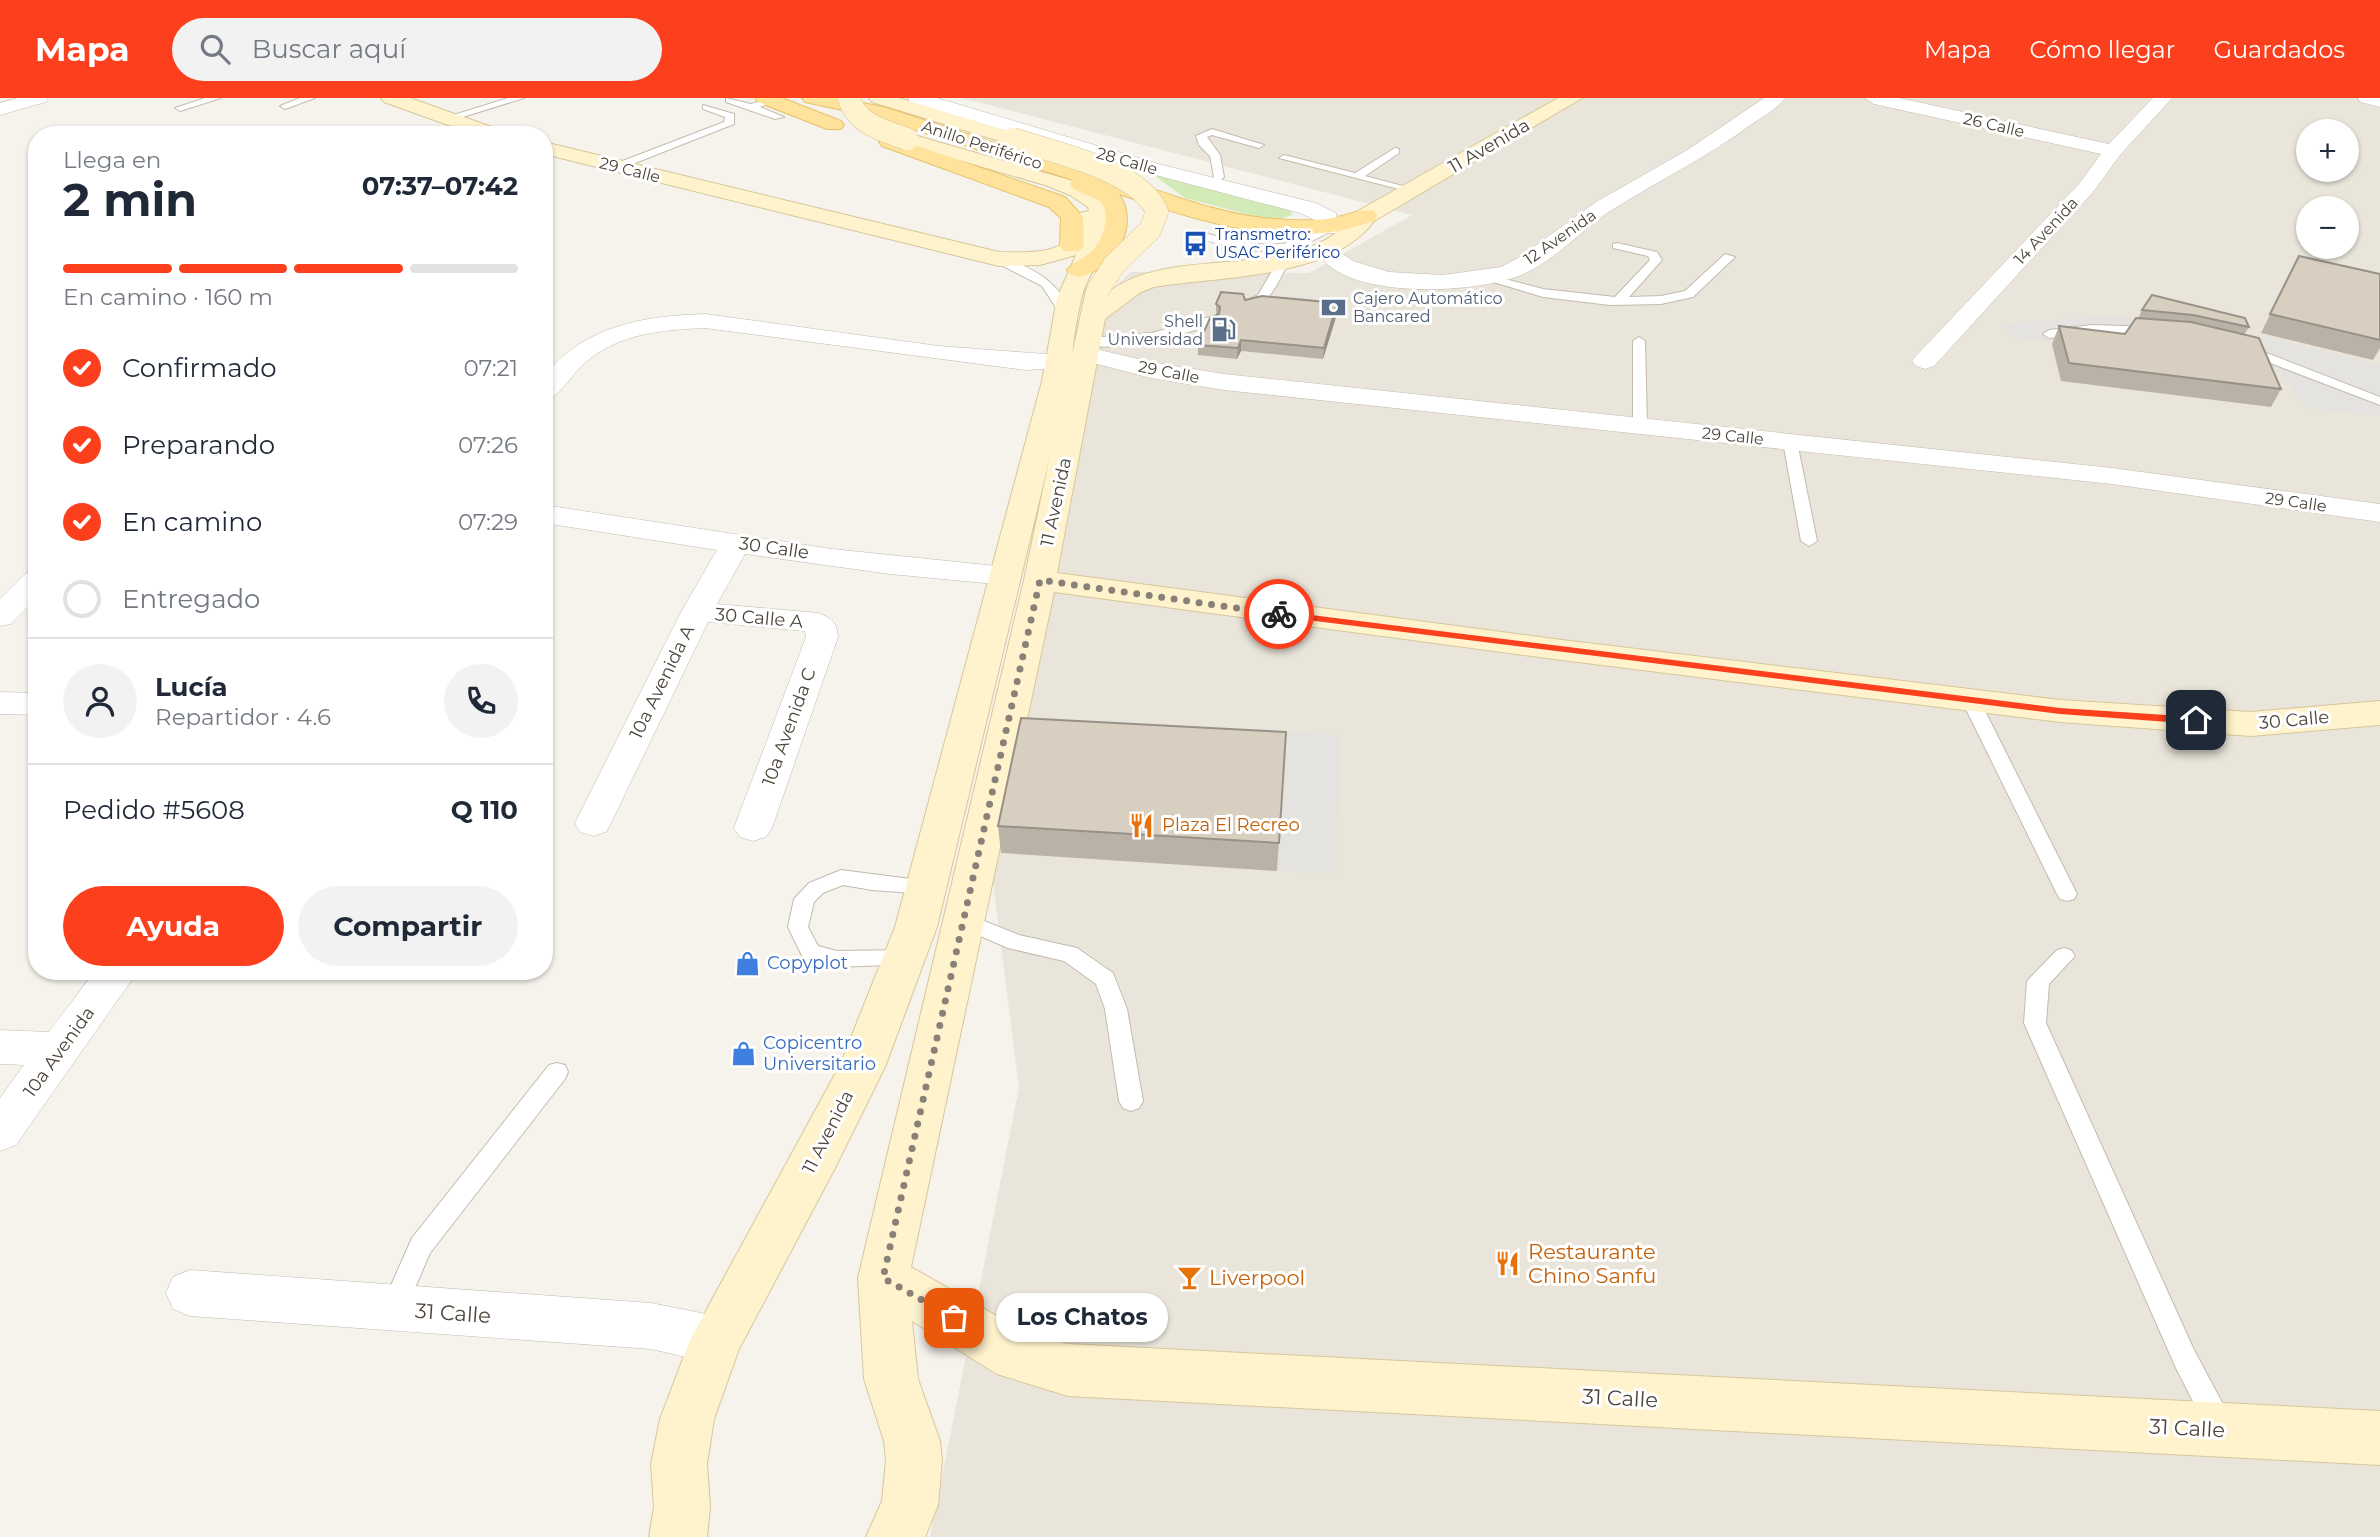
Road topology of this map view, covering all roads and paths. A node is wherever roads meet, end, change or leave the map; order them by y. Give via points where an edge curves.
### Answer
1 (38, 98) edge
2 (216, 98) edge
3 (310, 98) edge
4 (391, 98) edge
5 (519, 98) edge
6 (812, 98) edge
7 (849, 98) edge
8 (879, 98) edge
9 (1572, 98) edge
10 (1776, 98) edge
11 (1874, 98) edge
12 (1974, 98) edge
13 (2163, 98) edge
14 (2367, 98) edge
15 (927, 99) edge
16 (729, 100) dead end
17 (2380, 101) edge
18 (766, 105) edge
19 (285, 106) dead end
20 (706, 107) dead end
21 (180, 108) dead end
22 (0, 109) edge
23 (1954, 116) junction
24 (449, 126) edge
25 (1259, 145) dead end
26 (1395, 151) dead end
27 (2113, 151) junction
28 (553, 152) edge
29 (1284, 158) dead end
30 (616, 167) junction
31 (1063, 172) junction
32 (1357, 177) junction
33 (1214, 184) junction
34 (1410, 191) junction
35 (1204, 236) dead end
36 (1329, 237) junction
37 (1617, 246) dead end
38 (1729, 257) dead end
39 (999, 259) junction
40 (1283, 261) junction
41 (1486, 278) junction
42 (1618, 301) junction
43 (1249, 305) edge
44 (1080, 311) junction
45 (1213, 320) edge
46 (2166, 332) edge
47 (2049, 334) dead end
48 (1639, 341) dead end
49 (2228, 344) edge
50 (1925, 361) dead end
51 (553, 380) edge
52 (2380, 401) edge
53 (1640, 426) junction
54 (1790, 442) junction
55 (2380, 513) edge
56 (553, 515) edge
57 (1809, 541) dead end
58 (736, 543) junction
59 (1023, 578) junction
60 (28, 589) edge
61 (697, 612) junction
62 (0, 617) edge
63 (821, 626) joint
64 (1971, 701) junction
65 (0, 703) edge
66 (28, 704) edge
67 (2380, 713) edge
68 (593, 823) dead end
69 (753, 828) dead end
70 (927, 887) junction
71 (2067, 894) dead end
72 (964, 920) junction
73 (2064, 956) dead end
74 (905, 958) junction
75 (112, 980) edge
76 (0, 1047) edge
77 (61, 1050) junction
78 (557, 1072) dead end
79 (1130, 1101) dead end
80 (0, 1132) edge
81 (883, 1278) junction
82 (190, 1293) dead end
83 (393, 1309) junction
84 (716, 1340) junction
85 (2223, 1430) junction
86 (2380, 1438) edge
87 (682, 1527) edge
88 (895, 1534) edge

1 - 22 street
2 - 21 lane
3 - 19 lane
4 - 24 street
5 - 24 lane
6 - 31 main road, Anillo Periférico via 888,115
7 - 44 street, bridge via 859,117 907,139 1071,187 1099,205 1101,228
8 - 44 street, Anillo Periférico, bridge via 1125,177 1141,187 1156,205 1157,218 1150,234 1116,262
9 - 34 street, 11 Avenida
10 - 41 street, 12 Avenida via 1687,160 1595,212 1512,271
11 - 23 street, 26 Calle
12 - 23 street
13 - 27 street, 14 Avenida
14 - 17 street
15 - 33 street, 28 Calle
16 - 18 lane
18 - 44 main road via 1057,202 1072,217
20 - 30 lane via 730,116 729,124
23 - 27 street, 26 Calle
25 - 33 lane via 1212,132 1201,136 1214,155 1219,177
26 - 32 lane
27 - 50 street, 14 Avenida via 2086,188
28 - 30 street, 29 Calle
29 - 32 lane
30 - 39 street, 29 Calle
31 - 36 main road, Anillo Periférico via 1245,222
31 - 44 main road via 1103,193 1118,210
32 - 34 lane
33 - 36 street, 28 Calle via 1320,212 1328,218
34 - 36 street, 11 Avenida via 1366,216 1350,235
35 - 36 lane via 1246,246 1287,246
36 - 40 street, 11 Avenida
36 - 41 street, 12 Avenida via 1330,255 1354,271 1425,281
37 - 42 lane via 1656,257
38 - 42 lane via 1689,294
39 - 44 lane via 1042,279
39 - 44 street, 29 Calle via 1055,256
40 - 43 lane via 1263,297
40 - 44 street, 11 Avenida via 1149,281
41 - 42 lane via 1543,293
44 - 45 lane via 1135,341
44 - 51 street, 29 Calle via 1025,362 705,321 668,322 624,329 584,349
44 - 53 street, 29 Calle via 1151,370 1224,382
44 - 59 street, 11 Avenida
46 - 47 lane via 2115,328
48 - 53 lane
49 - 52 lane via 2263,353
53 - 54 street, 29 Calle
54 - 55 street, 29 Calle via 2112,476
54 - 57 lane
56 - 58 street, 30 Calle
58 - 59 street, 30 Calle
58 - 61 street, 10a Avenida A
59 - 64 street, 30 Calle
59 - 70 street, 11 Avenida
59 - 72 street, 11 Avenida
60 - 62 street
61 - 63 street, 30 Calle A via 808,620
61 - 68 street, 10a Avenida A
63 - 69 street, 10a Avenida C via 822,637
64 - 67 street, 30 Calle via 2251,724
64 - 71 lane
65 - 66 street
70 - 74 street, 11 Avenida
70 - 74 lane via 841,877 804,899 798,927 810,952 837,959
72 - 79 lane via 1015,942 1070,954 1105,979 1116,1009
72 - 81 street, 11 Avenida
73 - 85 lane via 2038,981 2035,1023 2185,1359
74 - 84 street, 11 Avenida via 862,1067
75 - 77 street, 10a Avenida
76 - 77 street
77 - 80 street, 10a Avenida
78 - 83 lane via 421,1246
81 - 85 street, 31 Calle via 1016,1356 1068,1370
81 - 88 street, 11 Avenida via 891,1379 914,1460 909,1505
82 - 83 street, 31 Calle
83 - 84 street, 31 Calle via 652,1326
84 - 87 street, 11 Avenida via 687,1419 679,1464
85 - 86 street, 31 Calle

